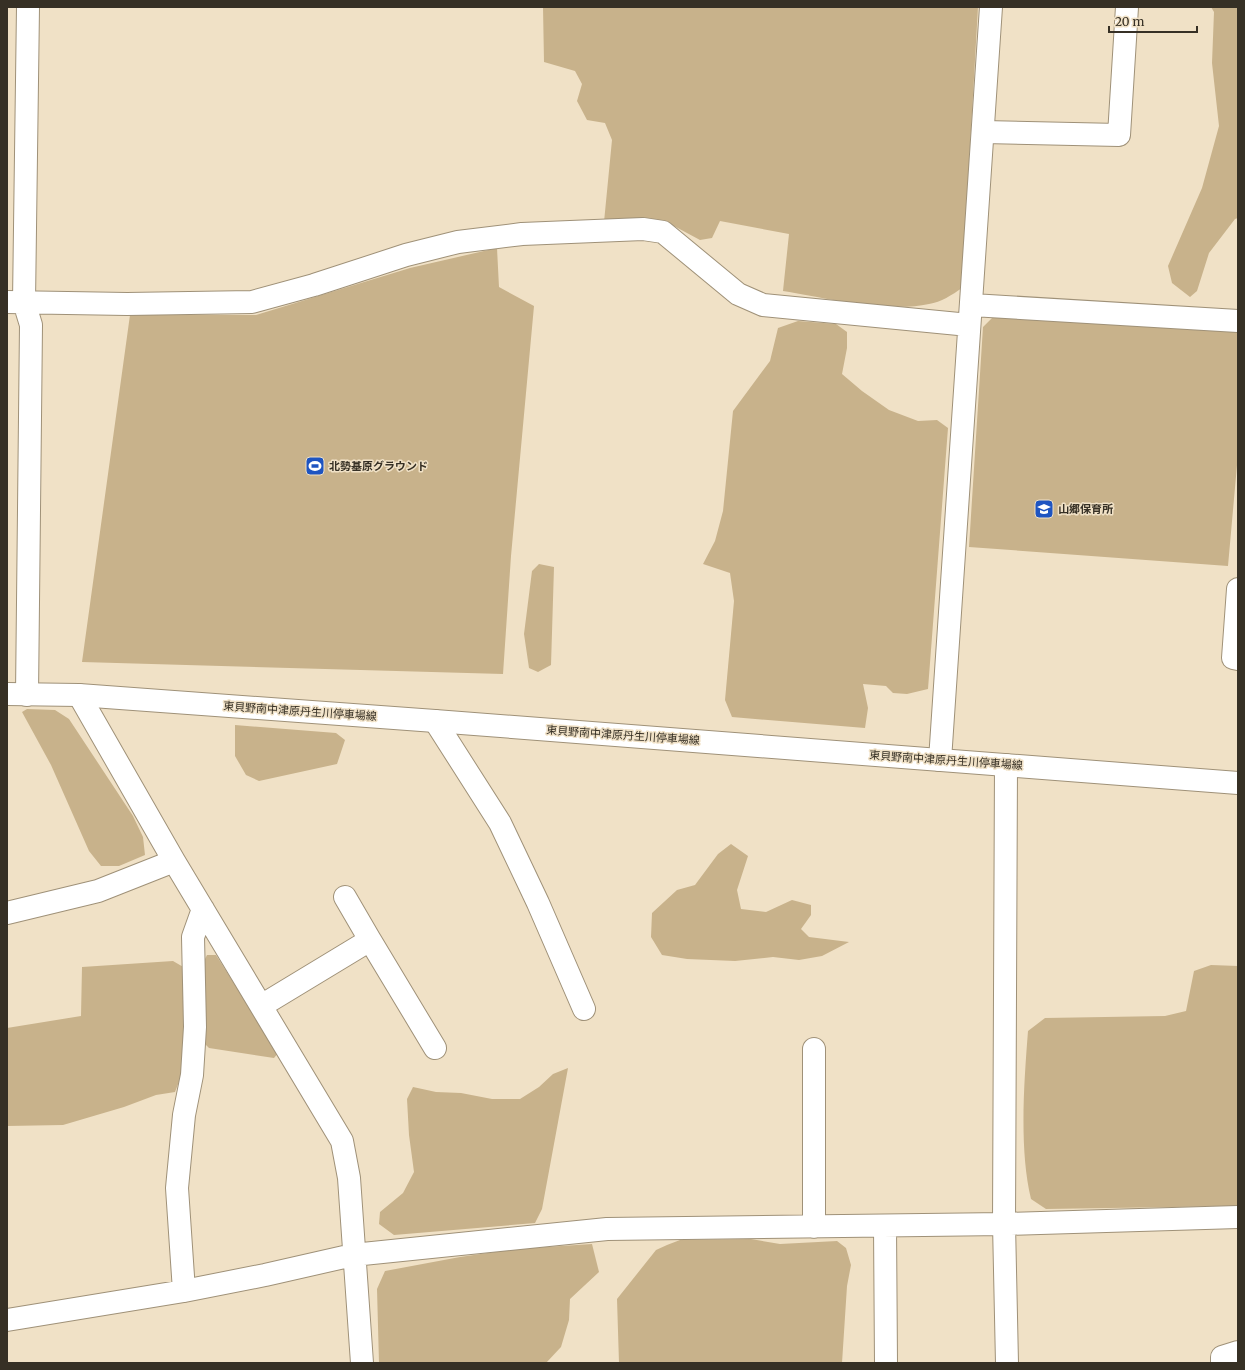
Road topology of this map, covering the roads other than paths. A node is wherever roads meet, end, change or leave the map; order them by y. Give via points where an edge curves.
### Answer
1 (28, 7) edge
2 (991, 7) edge
3 (1127, 7) edge
4 (984, 132) junction
5 (16, 302) edge
6 (971, 315) junction
7 (1238, 321) edge
8 (1238, 590) edge
9 (1238, 659) edge
10 (17, 694) edge
11 (79, 695) junction
12 (435, 721) junction
13 (940, 760) junction
14 (1006, 765) junction
15 (1238, 783) edge
16 (174, 861) junction
17 (344, 897) dead end
18 (203, 909) junction
19 (7, 912) edge
20 (370, 940) junction
21 (261, 1006) junction
22 (584, 1009) dead end
23 (435, 1048) dead end
24 (814, 1049) dead end
25 (1238, 1217) edge
26 (1004, 1224) junction
27 (885, 1226) junction
28 (814, 1227) junction
29 (354, 1255) junction
30 (184, 1291) junction
31 (7, 1320) edge
32 (1238, 1352) edge
33 (362, 1363) edge
34 (886, 1363) edge
35 (1007, 1363) edge
36 (1222, 1363) edge

1 - 5 street
2 - 4 street
3 - 4 street via 1119,135
4 - 6 street
5 - 6 street via 252,302 406,255 458,242 522,234 643,229 663,232 738,294 763,305
5 - 10 street via 31,325
6 - 7 street
6 - 13 street
8 - 9 street via 1232,658
10 - 11 street, 東貝野南中津原丹生川停車場線
11 - 12 street, 東貝野南中津原丹生川停車場線
11 - 16 street
12 - 13 street, 東貝野南中津原丹生川停車場線
12 - 22 street via 500,823
13 - 14 street, 東貝野南中津原丹生川停車場線
14 - 15 street, 東貝野南中津原丹生川停車場線
14 - 26 street
16 - 18 street
16 - 19 street via 98,891
17 - 20 street
18 - 21 street
18 - 30 street via 193,937 192,1075 184,1115 177,1188
20 - 21 street
20 - 23 street
21 - 29 street via 342,1141 349,1178
24 - 28 street
25 - 26 street
26 - 27 street
26 - 35 street
27 - 28 street
27 - 34 street
28 - 29 street via 607,1229
29 - 30 street
29 - 33 street
30 - 31 street
32 - 36 street via 1222,1357

